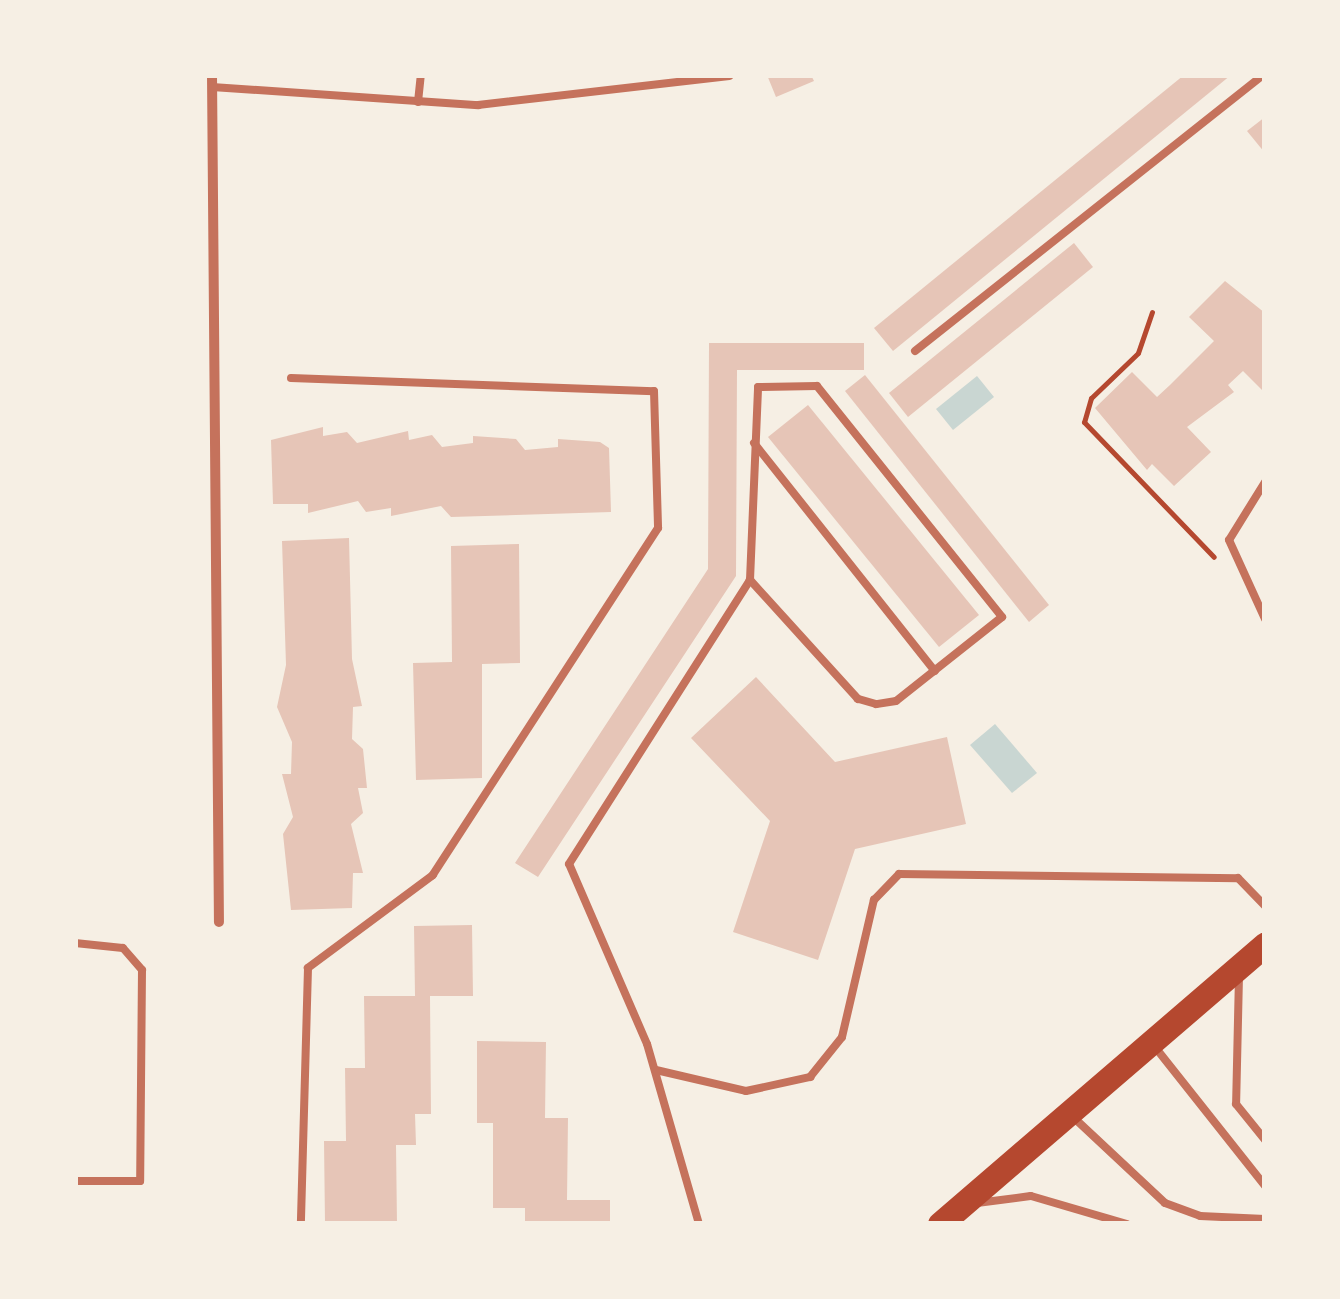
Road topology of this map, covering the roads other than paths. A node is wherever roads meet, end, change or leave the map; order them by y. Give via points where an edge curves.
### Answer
1 (421, 75) edge
2 (1262, 75) edge
3 (728, 76) edge
4 (212, 81) edge
5 (418, 102) junction
6 (914, 351) dead end
7 (291, 378) dead end
8 (754, 443) junction
9 (1265, 482) edge
10 (750, 580) junction
11 (1265, 619) edge
12 (935, 671) junction
13 (1265, 906) edge
14 (220, 922) dead end
15 (75, 943) edge
16 (1265, 944) edge
17 (1240, 966) junction
18 (1152, 1044) junction
19 (656, 1070) junction
20 (1069, 1114) junction
21 (1265, 1140) edge
22 (75, 1181) edge
23 (1265, 1186) edge
24 (963, 1205) junction
25 (1265, 1219) edge
26 (301, 1224) edge
27 (699, 1224) edge
28 (940, 1224) edge
29 (1127, 1224) edge

1 - 5 lane
2 - 6 lane
3 - 5 lane via 478,105
4 - 5 lane
4 - 14 street
7 - 26 lane via 654,391 658,528 433,875 308,968
8 - 10 lane
8 - 12 lane
8 - 12 lane via 758,388 817,386 965,570 1002,617
9 - 11 lane via 1231,530 1230,554
10 - 12 lane via 858,699 896,700
10 - 19 lane via 569,864
13 - 19 lane via 1238,878 899,874 880,889 851,1012 810,1076 746,1091
15 - 22 lane via 124,948 142,970 140,1181
16 - 17 main road
17 - 18 main road
17 - 21 lane via 1236,1104
18 - 20 main road
18 - 23 lane
19 - 27 lane via 666,1134
20 - 24 main road
20 - 25 lane via 1165,1203 1200,1216
24 - 28 main road
24 - 29 lane via 1031,1196

